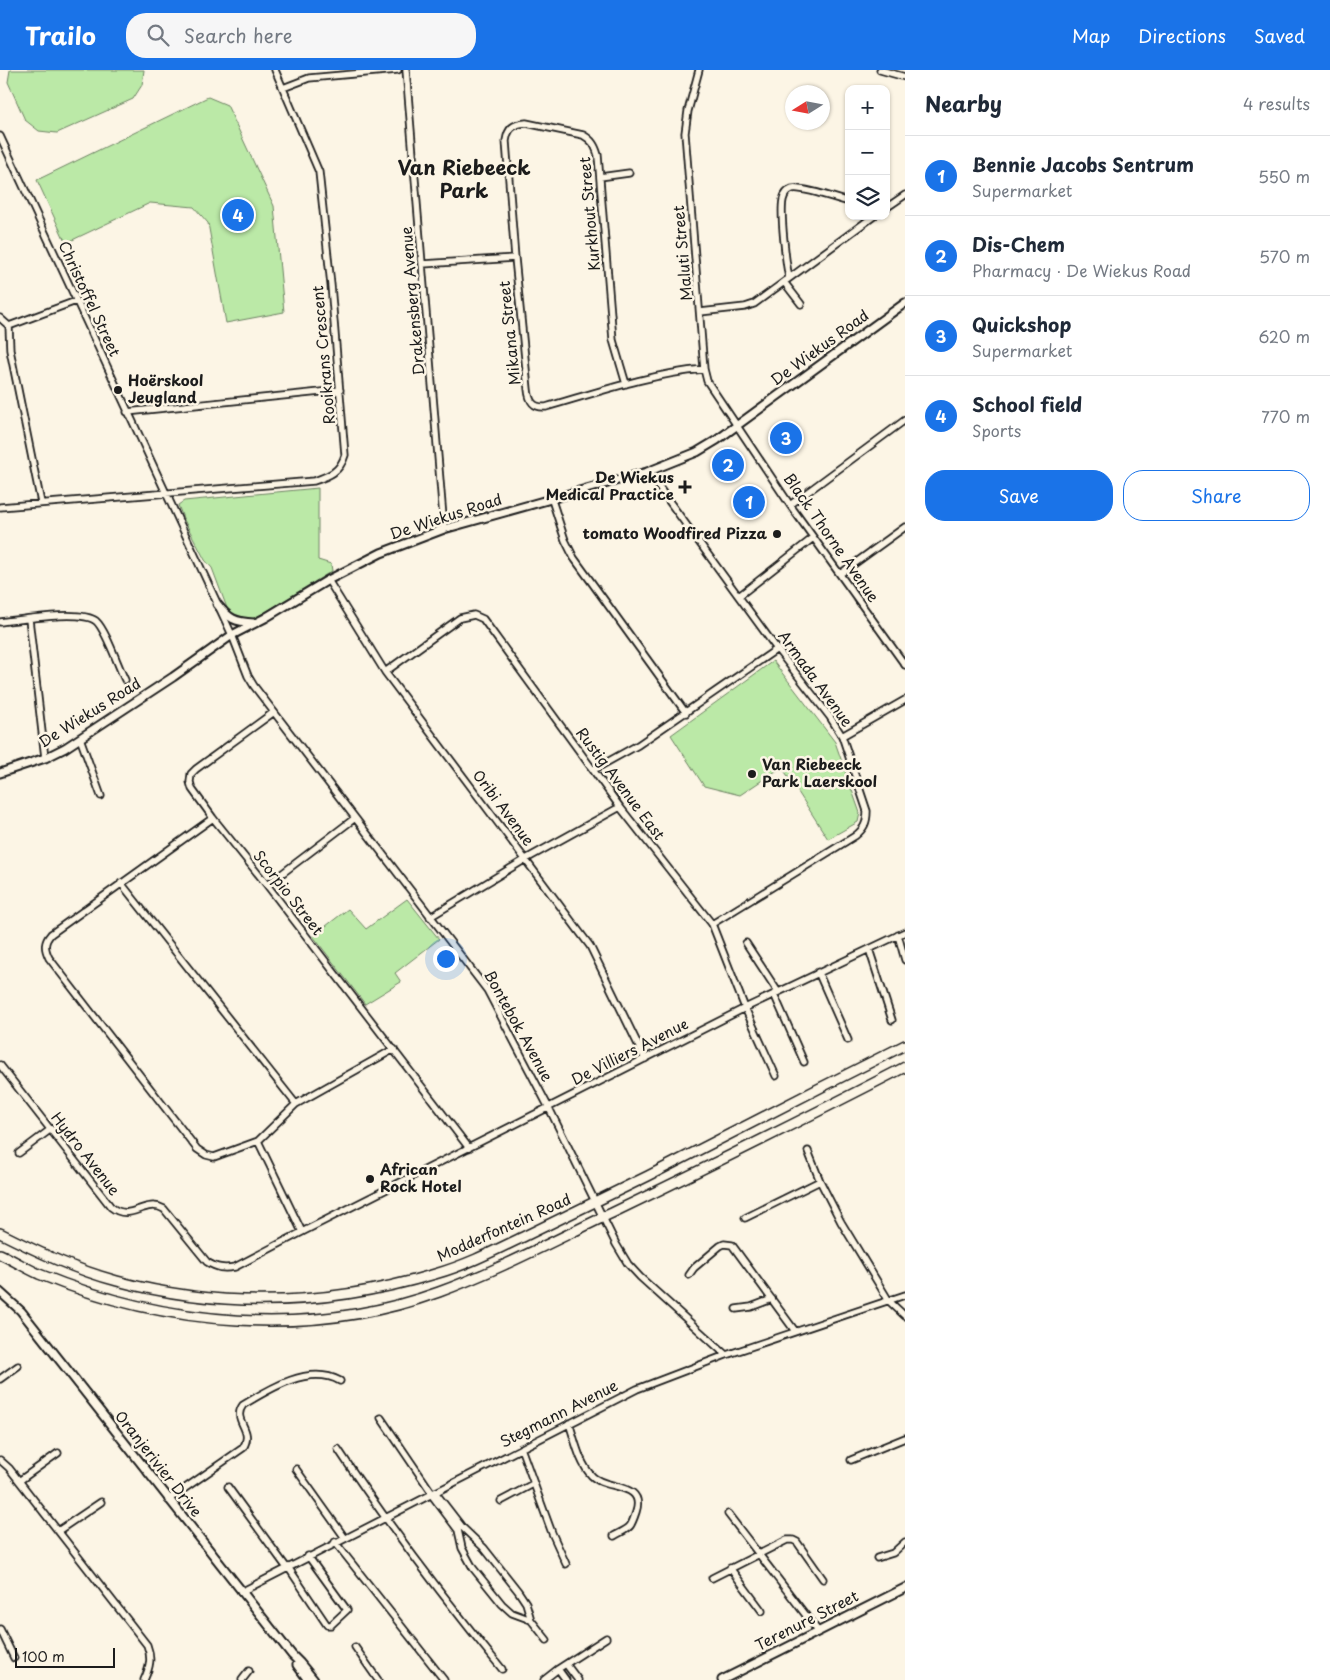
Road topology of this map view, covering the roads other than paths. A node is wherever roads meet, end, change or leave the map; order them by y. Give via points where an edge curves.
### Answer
1 (276, 70) edge
2 (398, 70) edge
3 (406, 70) edge
4 (699, 70) edge
5 (880, 70) edge
6 (905, 77) edge
7 (284, 88) junction
8 (0, 136) edge
9 (506, 141) joint
10 (6, 149) junction
11 (0, 152) edge
12 (630, 173) dead end
13 (600, 177) junction
14 (905, 194) edge
15 (845, 201) edge
16 (890, 205) edge
17 (869, 220) edge
18 (515, 258) junction
19 (423, 264) junction
20 (787, 280) junction
21 (76, 301) junction
22 (905, 303) edge
23 (801, 304) dead end
24 (700, 312) junction
25 (0, 318) edge
26 (9, 326) junction
27 (704, 368) junction
28 (626, 384) junction
29 (340, 390) junction
30 (127, 412) junction
31 (905, 420) edge
32 (738, 425) junction
33 (658, 486) dead end
34 (166, 494) junction
35 (552, 500) junction
36 (41, 503) junction
37 (790, 505) junction
38 (0, 507) edge
39 (444, 530) junction
40 (904, 531) edge
41 (813, 538) junction
42 (840, 574) junction
43 (328, 580) junction
44 (739, 596) junction
45 (217, 604) junction
46 (29, 619) junction
47 (0, 622) edge
48 (256, 623) junction
49 (232, 635) junction
50 (777, 649) junction
51 (905, 665) edge
52 (385, 672) junction
53 (125, 680) dead end
54 (905, 700) edge
55 (274, 712) junction
56 (686, 713) junction
57 (842, 736) junction
58 (80, 738) junction
59 (44, 758) junction
60 (593, 770) junction
61 (0, 773) edge
62 (101, 796) dead end
63 (620, 807) junction
64 (213, 818) junction
65 (355, 818) junction
66 (526, 860) junction
67 (122, 883) junction
68 (267, 884) junction
69 (430, 917) junction
70 (712, 924) junction
71 (905, 932) edge
72 (898, 935) junction
73 (746, 943) dead end
74 (869, 949) junction
75 (905, 960) edge
76 (818, 972) junction
77 (776, 993) junction
78 (745, 1008) junction
79 (892, 1020) dead end
80 (848, 1040) dead end
81 (905, 1045) edge
82 (394, 1049) junction
83 (645, 1059) junction
84 (804, 1062) dead end
85 (0, 1065) edge
86 (905, 1068) edge
87 (776, 1076) dead end
88 (296, 1104) junction
89 (549, 1108) junction
90 (51, 1129) junction
91 (258, 1141) junction
92 (469, 1148) junction
93 (808, 1151) dead end
94 (20, 1154) dead end
95 (820, 1181) junction
96 (595, 1203) junction
97 (603, 1217) junction
98 (744, 1218) dead end
99 (302, 1232) junction
100 (0, 1233) edge
101 (0, 1254) edge
102 (207, 1262) joint
103 (689, 1275) dead end
104 (0, 1292) edge
105 (905, 1296) edge
106 (772, 1299) junction
107 (889, 1301) junction
108 (736, 1309) dead end
109 (905, 1316) edge
110 (795, 1331) junction
111 (726, 1355) junction
112 (18, 1366) dead end
113 (0, 1378) edge
114 (340, 1381) dead end
115 (381, 1418) dead end
116 (569, 1423) junction
117 (905, 1438) edge
118 (521, 1448) junction
119 (338, 1449) dead end
120 (58, 1453) dead end
121 (0, 1460) edge
122 (851, 1460) dead end
123 (296, 1469) dead end
124 (19, 1481) junction
125 (533, 1484) junction
126 (228, 1487) dead end
127 (433, 1493) junction
128 (168, 1500) junction
129 (501, 1500) dead end
130 (102, 1502) dead end
131 (728, 1514) dead end
132 (384, 1518) junction
133 (58, 1531) junction
134 (614, 1536) dead end
135 (345, 1538) junction
136 (335, 1542) junction
137 (905, 1542) edge
138 (760, 1553) junction
139 (308, 1556) junction
140 (877, 1558) dead end
141 (566, 1564) dead end
142 (287, 1567) junction
143 (730, 1568) junction
144 (712, 1578) dead end
145 (823, 1579) dead end
146 (905, 1588) edge
147 (240, 1592) junction
148 (762, 1612) dead end
149 (531, 1620) junction
150 (0, 1629) edge
151 (818, 1631) junction
152 (606, 1638) dead end
153 (547, 1640) dead end
154 (355, 1647) dead end
155 (292, 1656) junction
156 (14, 1658) dead end
157 (566, 1664) junction
158 (502, 1669) dead end
159 (558, 1670) junction
160 (249, 1671) dead end
161 (144, 1680) edge
162 (242, 1680) edge
163 (308, 1680) edge
164 (314, 1680) edge
165 (378, 1680) edge
166 (444, 1680) edge
167 (544, 1680) edge
168 (566, 1680) edge
169 (578, 1680) edge
170 (722, 1680) edge

1 - 7 street, Rooikrans Crescent
2 - 7 street via 309,78
3 - 19 street, Drakensberg Avenue
4 - 24 street, Maluti Street via 685,133
5 - 6 street
7 - 29 street, Rooikrans Crescent via 318,172
8 - 10 street, Christoffel Street
9 - 13 street, Kurkhout Street via 508,132 518,123 583,135 596,147
9 - 18 street, Mikana Street
10 - 11 street
10 - 21 street, Christoffel Street
12 - 13 street
13 - 28 street, Kurkhout Street via 613,340
14 - 16 street
15 - 20 street via 798,188 785,194 782,209
17 - 20 street
18 - 19 street
18 - 28 street, Mikana Street via 528,397 532,403 540,408 546,407
19 - 39 street, Drakensberg Avenue
20 - 23 street
20 - 24 street via 754,304
21 - 26 street
21 - 30 street, Christoffel Street
22 - 32 street, De Wiekus Road
24 - 27 street, Maluti Street
25 - 26 street
26 - 36 street via 10,350
27 - 28 street, Mikana Street
27 - 32 street, Maluti Street via 715,394
29 - 30 street
29 - 34 street, Rooikrans Crescent via 345,455 343,464 329,476 314,481
30 - 34 street, Christoffel Street
31 - 37 street
32 - 35 street, De Wiekus Road via 697,452 674,462
32 - 37 street, Black Thorne Avenue
33 - 44 street, Armada Avenue
34 - 36 street, Rooikrans Crescent
34 - 45 street, Christoffel Street
35 - 39 street, De Wiekus Road
35 - 56 street via 574,558
36 - 38 street, Rooikrans Crescent
37 - 41 street, Black Thorne Avenue
39 - 43 street, De Wiekus Road via 381,553
40 - 42 street
41 - 42 street, Black Thorne Avenue
41 - 44 street
42 - 51 street, Black Thorne Avenue
43 - 48 street, De Wiekus Road
43 - 52 street, Oribi Avenue
44 - 50 street, Armada Avenue
45 - 48 street via 231,618
45 - 49 street, Christoffel Street
46 - 47 street
46 - 53 street via 75,615 90,618 102,630
46 - 59 street
48 - 49 street, De Wiekus Road
49 - 55 street, Bontebok Avenue via 248,676
49 - 58 street, De Wiekus Road
50 - 56 street
50 - 57 street, Armada Avenue
52 - 60 street, Rustig Avenue East via 460,618 470,614 479,616
52 - 66 street, Oribi Avenue
54 - 57 street
55 - 64 street, Scorpio Street via 192,774 192,789
55 - 65 street, Bontebok Avenue
56 - 60 street
57 - 70 street, Armada Avenue via 867,812 863,830
58 - 59 street, De Wiekus Road
58 - 62 street
59 - 61 street, De Wiekus Road
60 - 63 street, Rustig Avenue East
63 - 66 street
63 - 70 street, Rustig Avenue East
64 - 67 street
64 - 68 street, Scorpio Street
65 - 68 street
65 - 69 street, Bontebok Avenue
66 - 69 street
66 - 83 street, Oribi Avenue via 590,946
67 - 88 street
67 - 91 street via 51,934 44,946 49,958 197,1149 214,1157
68 - 82 street, Scorpio Street
69 - 89 street, Bontebok Avenue via 487,990
70 - 78 street, Rustig Avenue East
71 - 72 street, De Villiers Avenue
72 - 74 street, De Villiers Avenue
72 - 75 street
73 - 77 street
74 - 76 street, De Villiers Avenue
74 - 79 street
76 - 77 street, De Villiers Avenue
76 - 80 street
77 - 78 street, De Villiers Avenue
77 - 84 street
78 - 83 street, De Villiers Avenue
78 - 87 street, Rustig Avenue East
81 - 96 main road, Modderfontein Road
82 - 88 street
82 - 92 street, Scorpio Street
83 - 89 street, De Villiers Avenue
85 - 90 street, Hydro Avenue
86 - 97 main road, Modderfontein Road
88 - 91 street
89 - 92 street, De Villiers Avenue
89 - 96 street, Bontebok Avenue
90 - 94 street
90 - 102 street, Hydro Avenue via 111,1207 125,1213 152,1206 164,1209
91 - 99 street
92 - 99 street, De Villiers Avenue
93 - 95 street
95 - 98 street
95 - 107 street via 833,1209
96 - 97 street, Bontebok Avenue
96 - 100 main road, Modderfontein Road via 437,1274 349,1294 304,1300 206,1298 149,1288 75,1267
97 - 101 main road, Modderfontein Road via 437,1293 350,1315 304,1320 262,1322 151,1310 100,1296 38,1273
97 - 111 street, Bontebok Avenue via 634,1271
99 - 102 street, De Villiers Avenue via 235,1267 220,1268
103 - 106 street via 715,1250 729,1244
104 - 128 street, Oranjerivier Drive via 21,1311
105 - 107 street, Stegmann Avenue
106 - 108 street
106 - 110 street
107 - 109 street
107 - 110 street, Stegmann Avenue
110 - 111 street, Stegmann Avenue
111 - 116 street, Stegmann Avenue via 637,1389
112 - 113 street
114 - 128 street via 327,1376 298,1378 243,1405 239,1416 247,1442 243,1448
115 - 127 street
116 - 118 street, Stegmann Avenue
116 - 134 street via 583,1463 593,1478 630,1491 636,1497 638,1508 634,1522
117 - 122 street
118 - 125 street
118 - 127 street, Stegmann Avenue
119 - 132 street
120 - 124 street
121 - 124 street
123 - 135 street
124 - 133 street
125 - 129 street
125 - 141 street
126 - 142 street
127 - 132 street, Stegmann Avenue
127 - 149 street via 484,1548 518,1592 526,1603
127 - 149 street via 458,1530 462,1548 473,1568 512,1613
128 - 147 street, Oranjerivier Drive
130 - 133 street
131 - 138 street
132 - 135 street, Stegmann Avenue
132 - 158 street
133 - 161 street via 147,1645 151,1660
135 - 136 street, Stegmann Avenue
136 - 139 street, Stegmann Avenue
136 - 166 street
137 - 140 street via 893,1553
138 - 143 street
138 - 145 street via 787,1540 796,1540
138 - 151 street
139 - 142 street, Stegmann Avenue
139 - 142 street via 347,1610 331,1625 326,1624
142 - 147 street, Stegmann Avenue
143 - 144 street
143 - 148 street
146 - 151 street, Terenure Street
147 - 155 street, Oranjerivier Drive
149 - 153 street
150 - 156 street
151 - 170 street, Terenure Street
152 - 157 street
154 - 165 street
155 - 163 street, Oranjerivier Drive
155 - 164 street, Oranjerivier Drive
157 - 159 street
157 - 169 street
159 - 167 street
159 - 168 street
160 - 162 street

